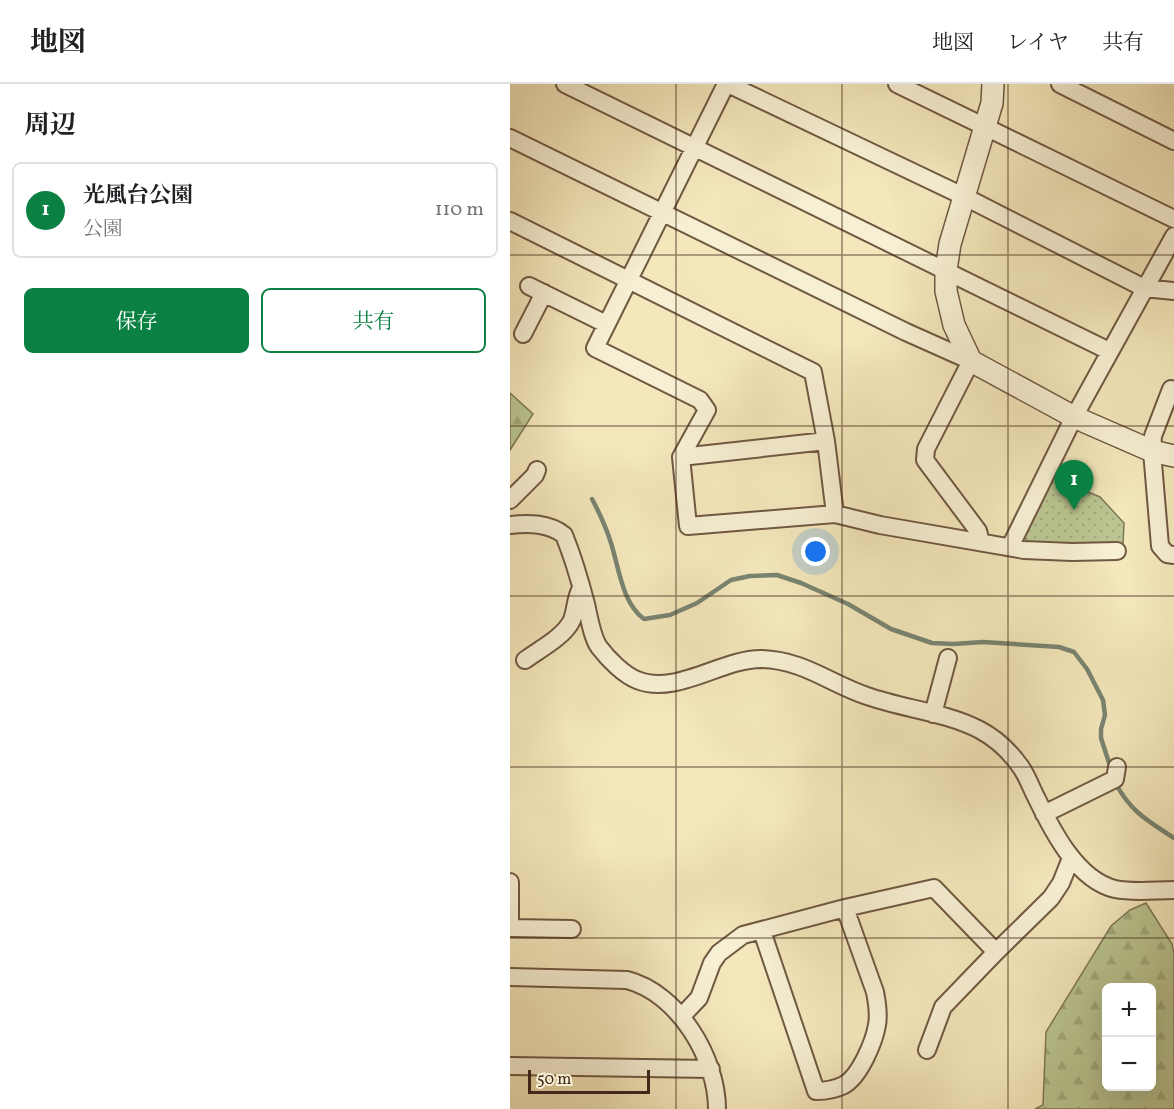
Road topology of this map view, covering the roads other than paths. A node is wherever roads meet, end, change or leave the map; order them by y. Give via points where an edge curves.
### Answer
1 (564, 84) edge
2 (727, 84) edge
3 (897, 84) edge
4 (993, 84) edge
5 (1060, 84) edge
6 (986, 128) junction
7 (510, 138) edge
8 (1174, 141) edge
9 (694, 147) junction
10 (963, 196) junction
11 (662, 213) junction
12 (1174, 219) edge
13 (510, 221) edge
14 (1174, 237) edge
15 (946, 270) junction
16 (628, 280) junction
17 (1144, 288) junction
18 (1174, 291) edge
19 (606, 324) junction
20 (524, 334) dead end
21 (1109, 351) junction
22 (971, 361) junction
23 (1174, 390) edge
24 (1074, 417) junction
25 (826, 441) junction
26 (1152, 451) junction
27 (1174, 456) edge
28 (681, 457) junction
29 (537, 470) dead end
30 (510, 500) edge
31 (835, 514) junction
32 (510, 525) edge
33 (981, 542) junction
34 (1010, 547) junction
35 (1117, 551) dead end
36 (1174, 555) edge
37 (582, 587) junction
38 (948, 658) dead end
39 (525, 660) dead end
40 (933, 714) junction
41 (1117, 767) dead end
42 (1044, 814) junction
43 (1071, 858) junction
44 (510, 882) edge
45 (1174, 890) edge
46 (846, 908) junction
47 (510, 926) edge
48 (572, 929) dead end
49 (762, 931) junction
50 (996, 952) junction
51 (510, 977) edge
52 (681, 1017) junction
53 (927, 1050) dead end
54 (510, 1066) edge
55 (711, 1069) junction
56 (717, 1109) edge

1 - 9 street
2 - 9 street
2 - 10 street
3 - 6 street
4 - 6 street
5 - 8 street
6 - 10 street
6 - 12 street
7 - 11 street
9 - 11 street
9 - 15 street
10 - 15 street
10 - 17 street
11 - 16 street
11 - 22 street
13 - 16 street
14 - 17 street
15 - 21 street
15 - 22 street via 946,291 954,325
16 - 19 street
16 - 25 street via 813,372
17 - 18 street
17 - 21 street
19 - 20 street via 536,290
19 - 28 street via 595,348 700,400 707,410
21 - 24 street
22 - 24 street
22 - 33 street via 926,449 925,460 978,531
23 - 26 street via 1171,389 1153,436
24 - 26 street
24 - 34 street
25 - 28 street
25 - 31 street
26 - 27 street
26 - 36 street via 1160,546
28 - 31 street via 688,526
29 - 30 street
31 - 33 street
32 - 37 street via 556,528 564,535
33 - 34 street
34 - 35 street via 1060,552
37 - 39 street via 569,626
37 - 40 street via 598,646 637,680 670,682 740,662 782,661 804,667 864,696
38 - 40 street
40 - 42 street via 967,724 1002,745 1021,767
41 - 42 street via 1115,779
42 - 43 street
43 - 45 street via 1113,888
43 - 50 street via 1051,898
44 - 47 street
46 - 49 street
46 - 49 street via 875,992 878,1024 854,1078 842,1086 816,1091
46 - 50 street via 934,888
47 - 48 street
49 - 52 street via 743,936 719,953 699,998
50 - 53 street via 943,1007
51 - 52 street via 638,982 666,1000
52 - 55 street
54 - 55 street
55 - 56 street via 717,1087

